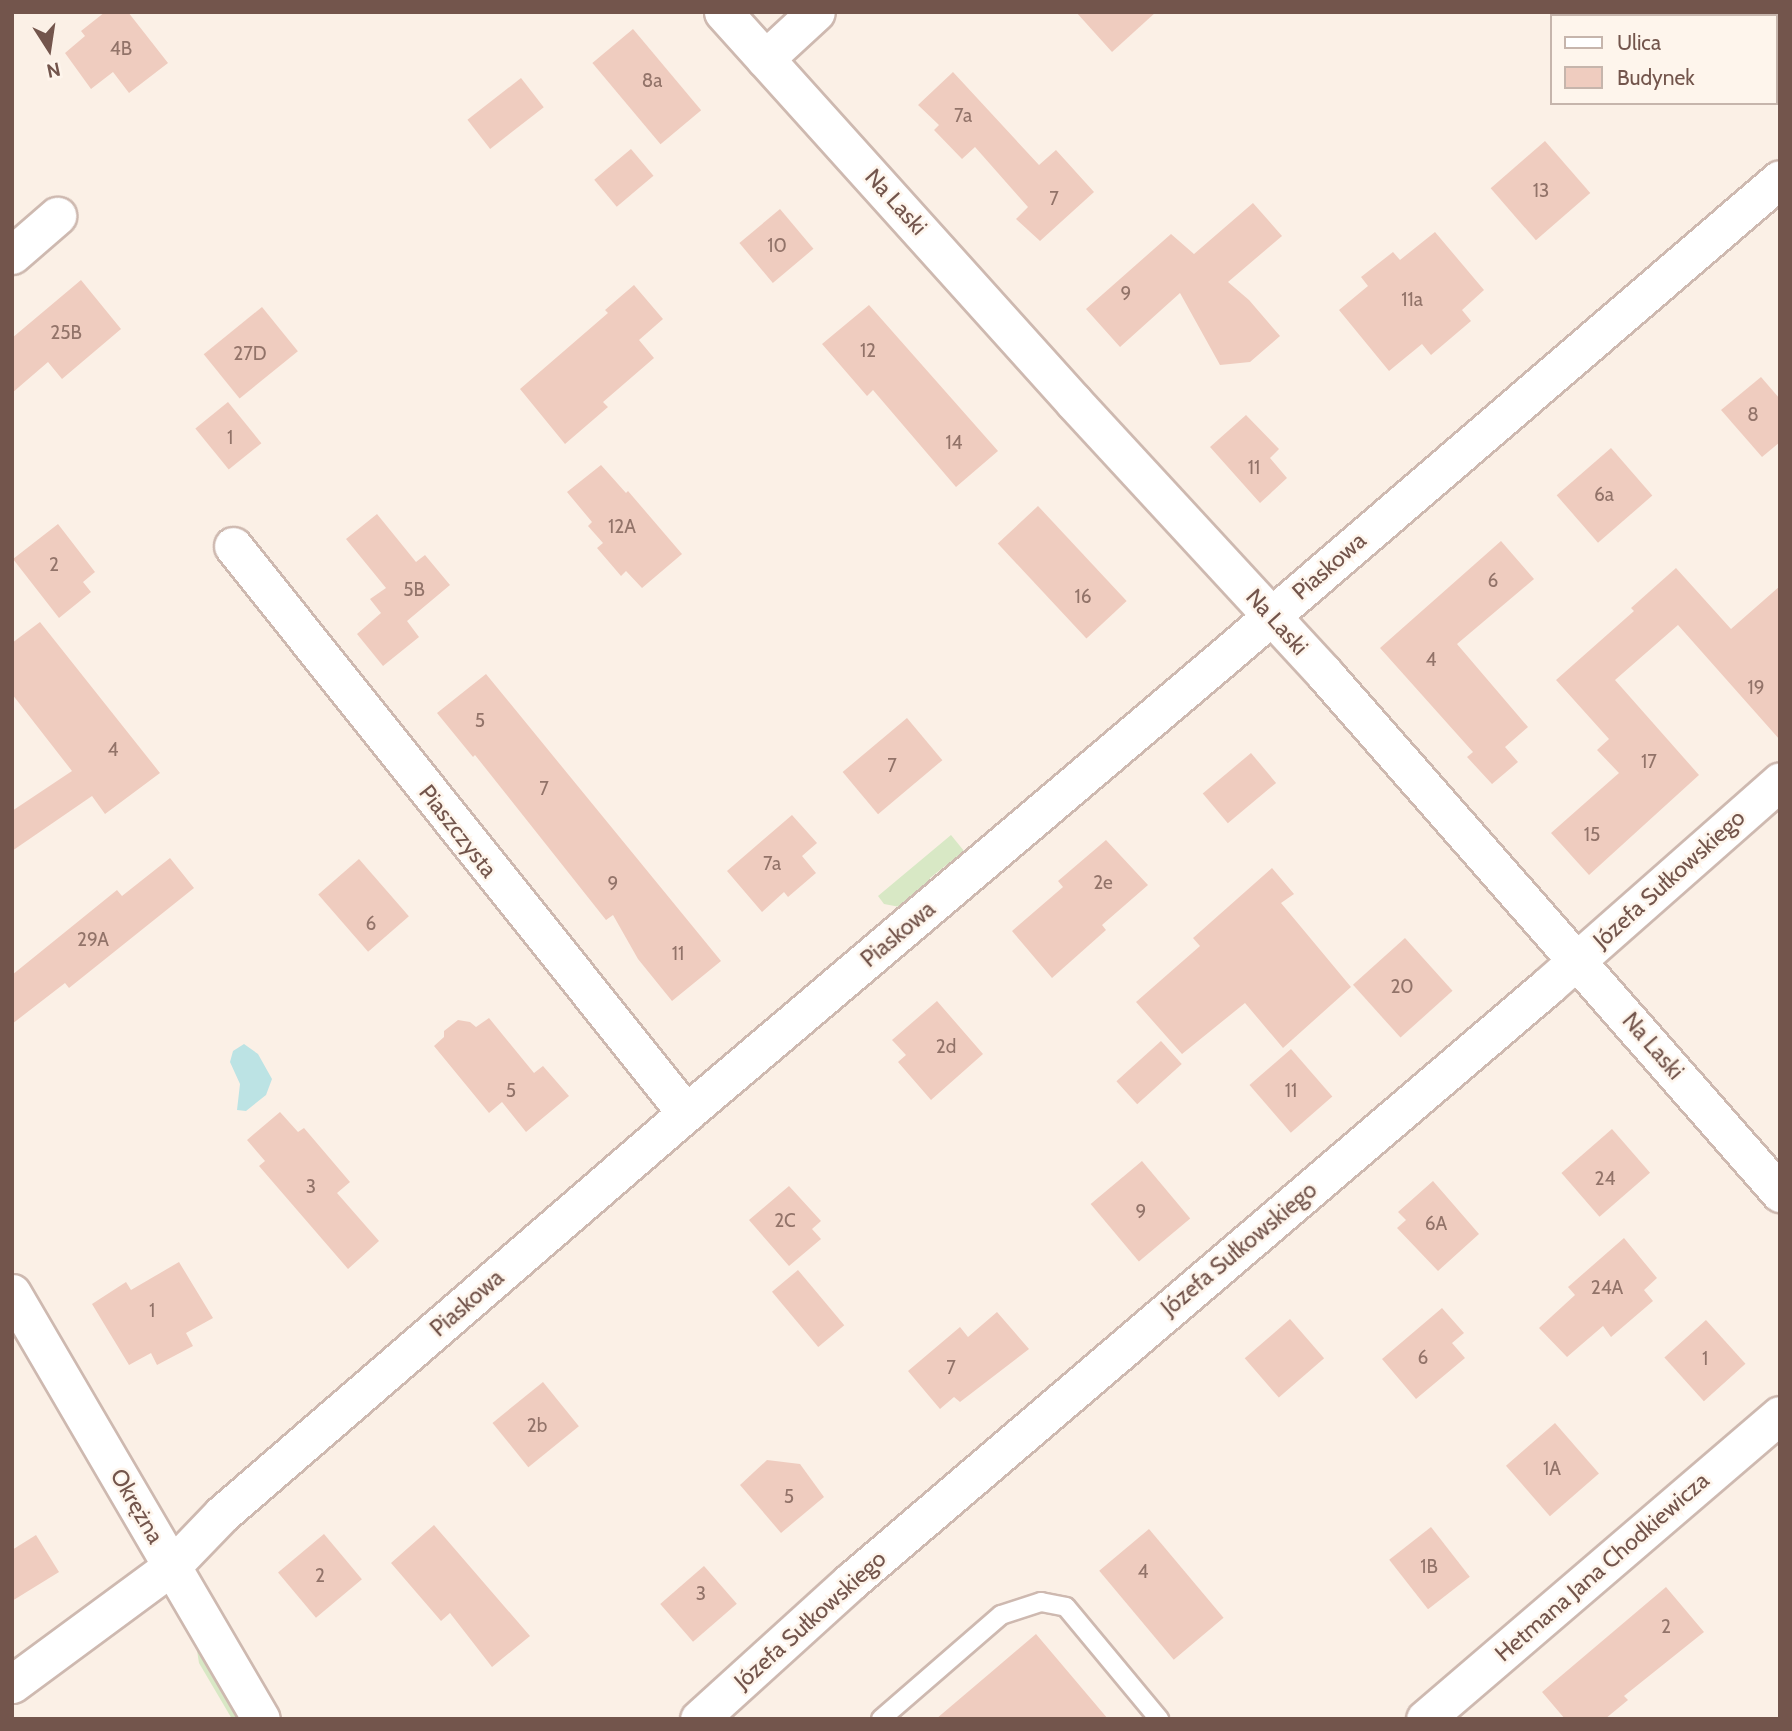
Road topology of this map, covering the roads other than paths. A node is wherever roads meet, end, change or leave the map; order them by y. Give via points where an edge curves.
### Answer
1 (723, 12) edge
2 (816, 12) edge
3 (765, 59) junction
4 (1780, 179) edge
5 (57, 216) dead end
6 (12, 255) edge
7 (233, 546) dead end
8 (1272, 616) junction
9 (1780, 781) edge
10 (1578, 960) junction
11 (686, 1113) junction
12 (1780, 1193) edge
13 (12, 1293) edge
14 (1780, 1415) edge
15 (172, 1566) junction
16 (12, 1684) edge
17 (706, 1716) edge
18 (261, 1719) edge
19 (881, 1719) edge
20 (1158, 1719) edge
21 (1425, 1719) edge

1 - 3 street, Na Laski
2 - 3 street
3 - 8 street, Na Laski
4 - 8 street, Piaskowa
5 - 6 street
7 - 11 street, Piaszczysta
8 - 10 street, Na Laski
8 - 11 street, Piaskowa
9 - 10 street, Józefa Sułkowskiego
10 - 12 street, Na Laski
10 - 17 street, Józefa Sułkowskiego via 871,1564
11 - 15 street, Piaskowa via 222,1514
13 - 15 street, Okrężna
14 - 21 street, Hetmana Jana Chodkiewicza
15 - 16 street, Piaskowa
15 - 18 street, Okrężna
19 - 20 lane via 1001,1615 1041,1602 1066,1607

